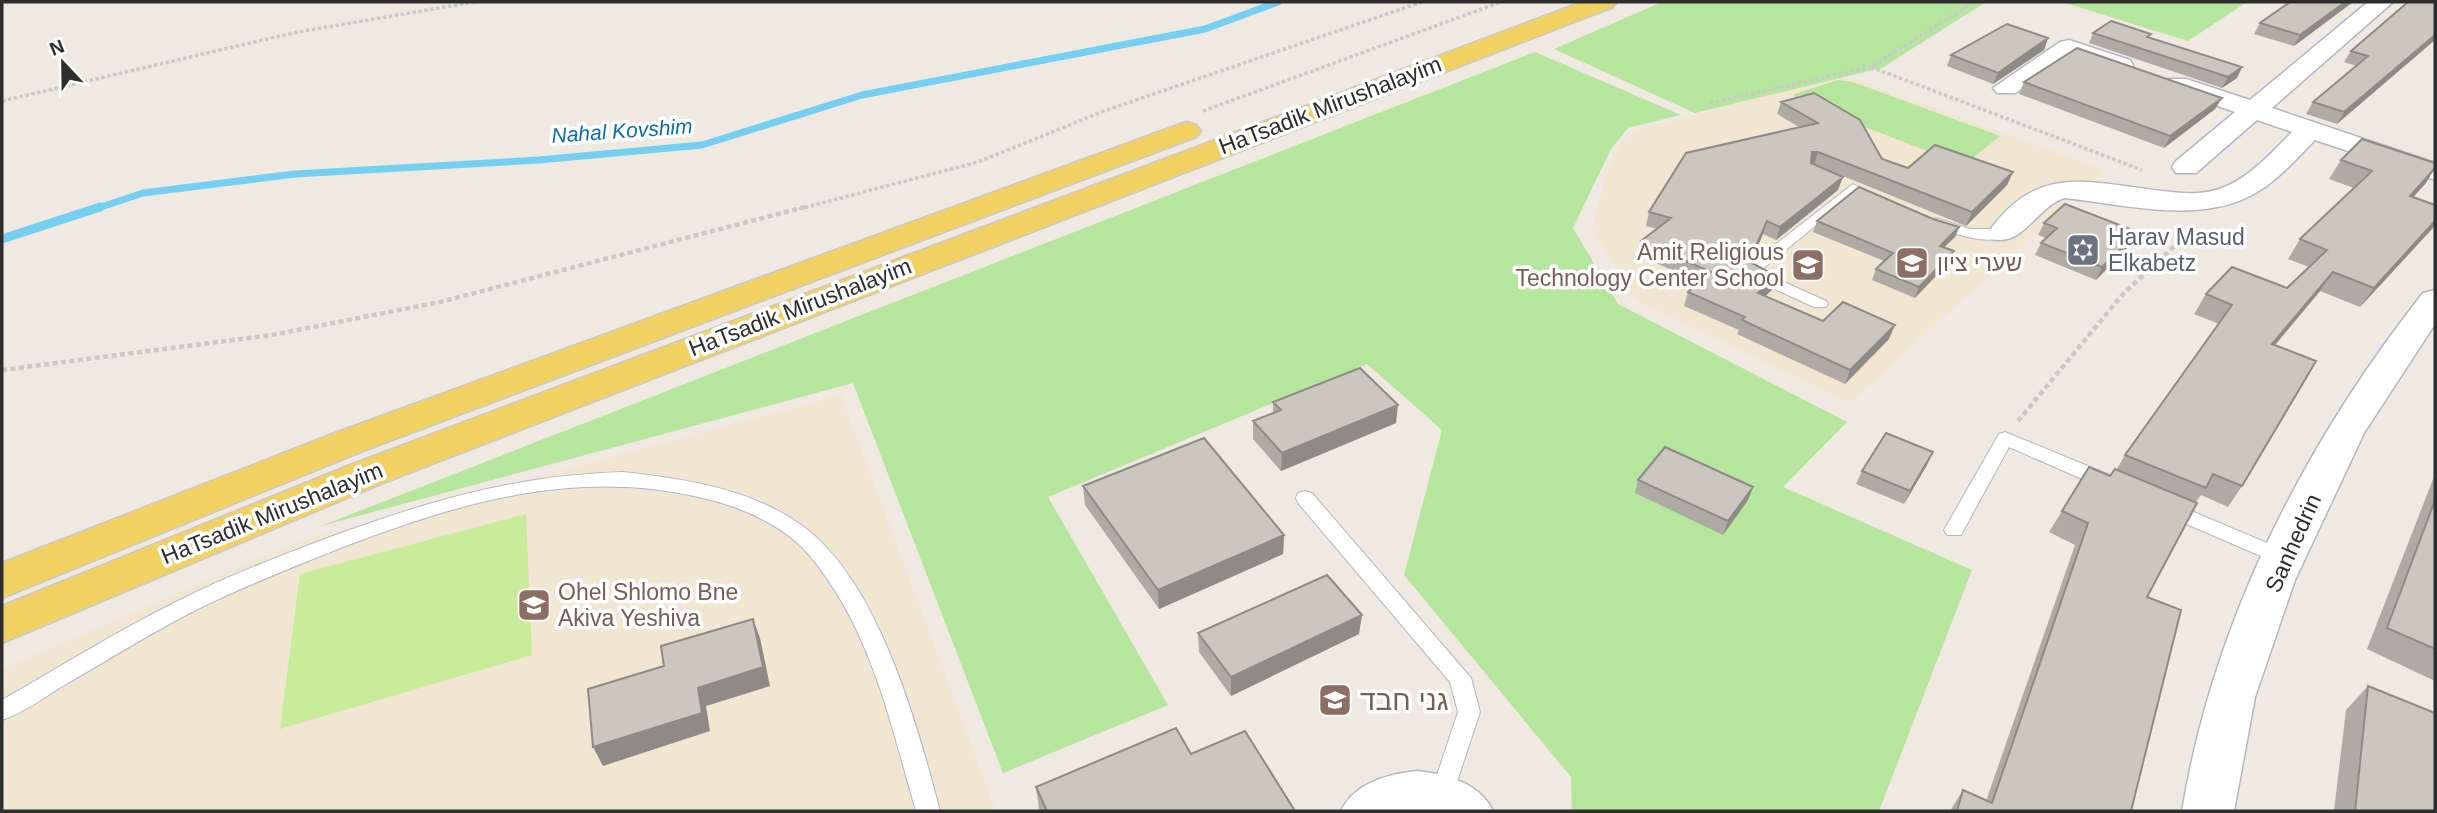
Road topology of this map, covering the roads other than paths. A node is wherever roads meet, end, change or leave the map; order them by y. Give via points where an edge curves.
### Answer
1 (1540, 2) edge
2 (1604, 2) edge
3 (2382, 2) edge
4 (2006, 88) dead end
5 (2253, 110) junction
6 (2310, 130) junction
7 (2186, 167) dead end
8 (2435, 172) edge
9 (1833, 179) edge
10 (1915, 214) edge
11 (2003, 233) joint
12 (2435, 300) edge
13 (1820, 304) dead end
14 (2119, 487) edge
15 (1305, 498) dead end
16 (2157, 503) edge
17 (1954, 530) dead end
18 (2284, 558) junction
19 (2, 581) edge
20 (2, 625) edge
21 (2, 711) edge
22 (1456, 804) edge
23 (928, 811) edge
24 (1365, 811) edge
25 (2207, 811) edge

1 - 19 main road, HaTsadik Mirushalayim via 349,442
2 - 20 main road, HaTsadik Mirushalayim via 365,474
3 - 5 street
4 - 5 street via 2069,47
5 - 6 street
5 - 7 street
6 - 8 street
6 - 11 street via 2246,190 2233,196 2182,202 2062,189 2042,196
9 - 13 lane via 1859,190 1749,272
10 - 11 lane via 1969,234
12 - 18 street, Sanhedrin via 2396,348 2349,422
14 - 17 lane via 2005,438
15 - 22 lane via 1460,678 1469,712
16 - 18 lane
18 - 25 street, Sanhedrin via 2235,682
21 - 23 lane via 167,616 259,572 388,522 502,489 584,479 643,480 698,487 758,508 814,547 853,598 880,651
22 - 24 street via 1418,792 1394,794

